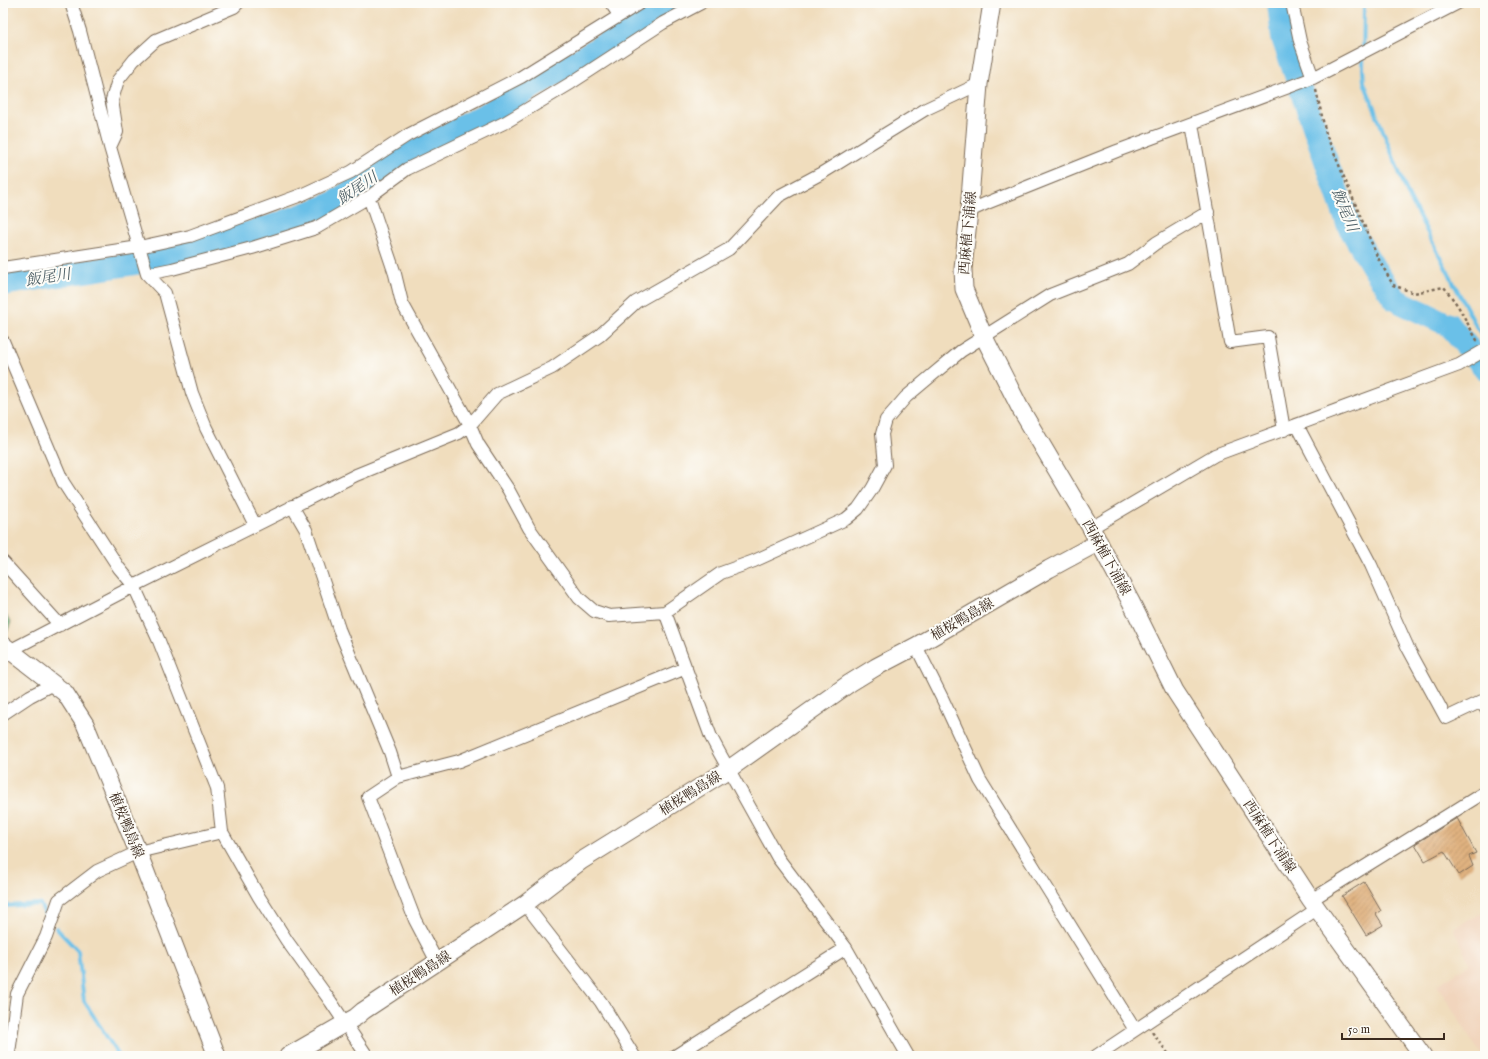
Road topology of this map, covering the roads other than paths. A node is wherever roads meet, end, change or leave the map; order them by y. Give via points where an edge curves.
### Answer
1 (71, 3) edge
2 (238, 3) edge
3 (611, 3) edge
4 (640, 3) edge
5 (701, 3) edge
6 (992, 3) edge
7 (1292, 3) edge
8 (1458, 3) edge
9 (619, 15) junction
10 (1313, 78) junction
11 (979, 84) junction
12 (1192, 124) junction
13 (110, 147) junction
14 (369, 197) junction
15 (969, 211) junction
16 (1208, 212) junction
17 (139, 247) junction
18 (3, 268) edge
19 (147, 274) junction
20 (984, 337) junction
21 (3, 341) edge
22 (1484, 351) edge
23 (470, 425) junction
24 (1297, 425) junction
25 (1284, 430) junction
26 (292, 506) junction
27 (255, 525) junction
28 (1095, 535) junction
29 (3, 562) edge
30 (134, 586) junction
31 (665, 612) junction
32 (60, 625) junction
33 (916, 646) junction
34 (7, 648) edge
35 (686, 668) junction
36 (53, 684) junction
37 (1485, 708) edge
38 (3, 714) edge
39 (729, 769) junction
40 (398, 777) junction
41 (1485, 792) edge
42 (222, 832) junction
43 (138, 852) junction
44 (525, 904) junction
45 (1314, 905) junction
46 (846, 948) junction
47 (437, 962) junction
48 (345, 1023) junction
49 (1140, 1026) junction
50 (3, 1054) edge
51 (217, 1056) edge
52 (288, 1056) edge
53 (367, 1056) edge
54 (634, 1056) edge
55 (675, 1056) edge
56 (908, 1056) edge
57 (1096, 1056) edge
58 (1423, 1056) edge

1 - 13 street
2 - 13 street via 156,40 134,60 118,80 112,100 118,132
3 - 9 street
4 - 9 street
5 - 14 street via 663,23 506,122 407,169
6 - 11 main road, 西麻植下浦線
7 - 10 street via 1300,42
8 - 10 street
9 - 17 street via 521,77 408,135 351,172 301,195 190,236
10 - 12 street
11 - 15 main road, 西麻植下浦線
11 - 23 street via 926,109 822,173 779,196 729,250 636,302 599,336 552,368 497,394
12 - 15 street via 1117,151
12 - 16 street
13 - 17 street
14 - 19 street via 316,228 252,248
14 - 23 street via 402,303
15 - 20 main road, 西麻植下浦線 via 963,269 964,289
16 - 20 street via 1156,243 1128,264 1050,296
16 - 25 street via 1230,342 1268,337
17 - 18 street
17 - 19 street
19 - 27 street via 165,293 195,400 206,428
20 - 28 main road, 西麻植下浦線 via 1020,408
20 - 31 street via 961,351 926,380 906,397 886,420 882,434 885,465 858,509 846,519 754,561 721,573
21 - 30 street via 63,482 119,568
22 - 24 street via 1459,364
23 - 26 street via 458,433 356,475
23 - 31 street via 478,444 508,489 529,528 579,598 594,611 609,616
24 - 25 street
24 - 37 street via 1371,564 1408,648 1446,718 1482,701
25 - 28 street via 1214,456
26 - 27 street
26 - 40 street via 306,530 339,629
27 - 30 street
28 - 33 main road, 植桜鴨島線 via 1049,569
28 - 45 main road, 西麻植下浦線 via 1175,691
29 - 32 street
30 - 32 street
30 - 42 street via 218,788
31 - 35 street
32 - 34 street
33 - 39 main road, 植桜鴨島線 via 850,683
33 - 49 street via 980,780
34 - 36 main road, 植桜鴨島線
35 - 39 street via 711,737
35 - 40 street via 459,761
36 - 38 street
36 - 43 main road, 植桜鴨島線 via 65,693 85,724
39 - 44 main road, 植桜鴨島線 via 581,862
39 - 46 street via 778,858
40 - 47 street via 368,797 415,920
41 - 45 street
42 - 43 street
42 - 48 street via 279,928
43 - 50 street via 97,871 59,900 46,937 17,994 9,1053
43 - 51 main road, 植桜鴨島線
44 - 47 main road, 植桜鴨島線
44 - 54 street via 601,1002
45 - 49 street
45 - 58 main road, 西麻植下浦線
46 - 55 street
46 - 56 street
47 - 48 main road, 植桜鴨島線
48 - 52 main road, 植桜鴨島線
48 - 53 street
49 - 57 street

